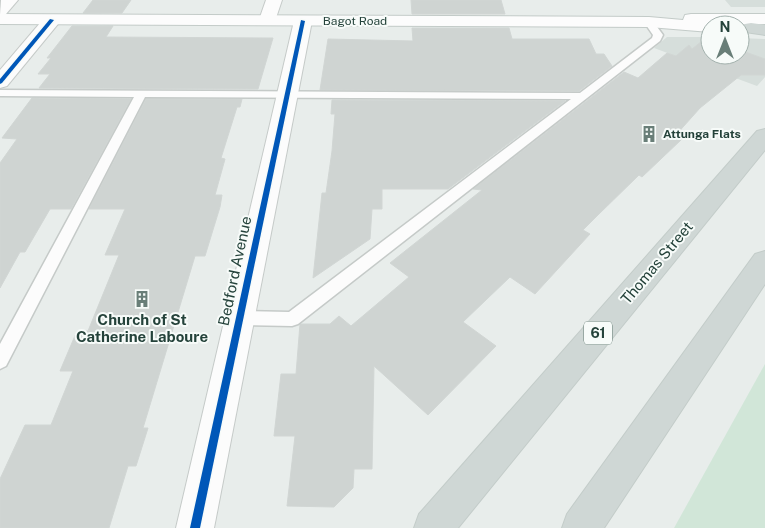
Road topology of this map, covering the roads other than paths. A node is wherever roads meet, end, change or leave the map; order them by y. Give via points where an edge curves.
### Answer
1 (10, 0) edge
2 (274, 0) edge
3 (0, 10) edge
4 (700, 18) edge
5 (0, 19) edge
6 (52, 20) junction
7 (268, 20) junction
8 (302, 20) junction
9 (650, 22) junction
10 (0, 82) edge
11 (0, 93) edge
12 (140, 94) junction
13 (287, 95) junction
14 (582, 96) junction
15 (765, 136) edge
16 (765, 262) edge
17 (240, 318) junction
18 (0, 361) edge
19 (195, 528) edge
20 (433, 528) edge
21 (581, 528) edge

1 - 3 main road
2 - 7 main road
4 - 9 main road, Bagot Road
5 - 6 main road, Bagot Road
6 - 7 main road, Bagot Road
6 - 10 main road
7 - 8 main road, Bagot Road
8 - 9 main road, Bagot Road
8 - 13 main road, Bedford Avenue
9 - 14 lane via 658,38
11 - 12 lane
12 - 13 lane
12 - 18 lane
13 - 14 lane
13 - 17 main road, Bedford Avenue
14 - 17 lane via 292,319
15 - 20 main road, Thomas Street / 61
16 - 21 main road
17 - 19 main road, Bedford Avenue

